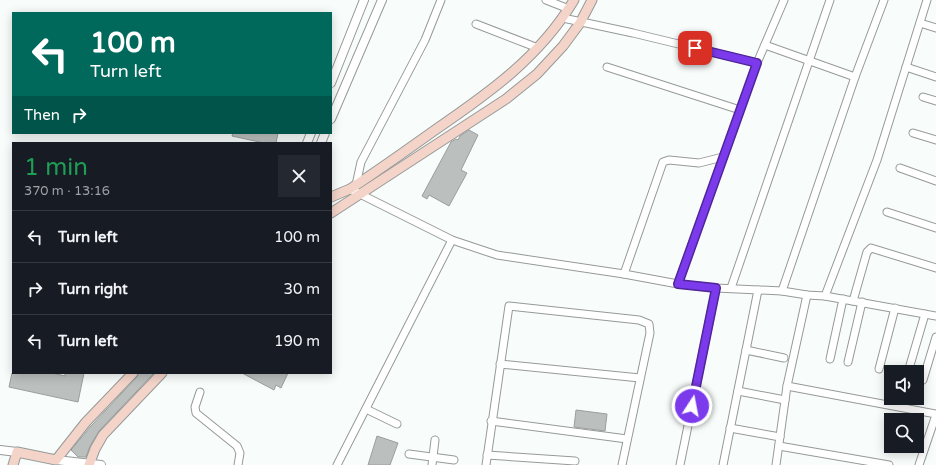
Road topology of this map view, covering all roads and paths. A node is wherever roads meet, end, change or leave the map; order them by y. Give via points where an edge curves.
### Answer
1 (364, 0) edge
2 (382, 0) edge
3 (441, 0) edge
4 (546, 0) edge
5 (574, 0) edge
6 (592, 0) edge
7 (784, 0) edge
8 (830, 0) edge
9 (884, 0) edge
10 (927, 0) edge
11 (569, 9) junction
12 (563, 18) junction
13 (580, 23) junction
14 (920, 23) junction
15 (476, 24) dead end
16 (936, 28) edge
17 (765, 45) junction
18 (538, 48) junction
19 (809, 61) junction
20 (757, 63) junction
21 (607, 67) dead end
22 (906, 67) junction
23 (936, 77) edge
24 (854, 78) junction
25 (332, 80) edge
26 (923, 97) dead end
27 (936, 101) edge
28 (740, 110) junction
29 (332, 117) edge
30 (913, 133) dead end
31 (936, 140) edge
32 (723, 157) junction
33 (900, 168) dead end
34 (936, 181) edge
35 (353, 187) junction
36 (360, 194) junction
37 (332, 197) edge
38 (332, 212) edge
39 (888, 212) dead end
40 (936, 228) edge
41 (452, 240) junction
42 (936, 268) edge
43 (624, 274) junction
44 (678, 284) junction
45 (716, 288) junction
46 (731, 288) junction
47 (758, 290) junction
48 (782, 291) junction
49 (807, 295) junction
50 (825, 296) junction
51 (843, 299) junction
52 (853, 301) junction
53 (862, 302) junction
54 (895, 308) junction
55 (925, 314) junction
56 (936, 316) edge
57 (936, 337) edge
58 (746, 350) junction
59 (784, 358) dead end
60 (830, 359) dead end
61 (848, 362) dead end
62 (500, 364) junction
63 (910, 365) edge
64 (879, 369) dead end
65 (133, 374) edge
66 (161, 374) edge
67 (924, 377) edge
68 (640, 378) junction
69 (787, 386) junction
70 (738, 391) junction
71 (200, 392) dead end
72 (785, 400) junction
73 (366, 409) junction
74 (936, 415) edge
75 (491, 422) junction
76 (397, 424) dead end
77 (730, 428) junction
78 (780, 437) junction
79 (627, 439) junction
80 (435, 440) dead end
81 (779, 446) junction
82 (0, 450) edge
83 (17, 452) junction
84 (409, 454) dead end
85 (487, 455) junction
86 (56, 460) junction
87 (454, 460) dead end
88 (433, 461) edge
89 (574, 461) dead end
90 (90, 464) edge
91 (13, 465) edge
92 (101, 465) edge
93 (238, 465) edge
94 (338, 465) edge
95 (486, 465) edge
96 (622, 465) edge
97 (680, 465) edge
98 (723, 465) edge
99 (776, 465) edge
100 (889, 465) edge
101 (919, 465) edge

1 - 25 street
2 - 29 street
3 - 35 street via 425,40 361,162
4 - 11 street
5 - 11 main road
6 - 13 main road
7 - 17 street
8 - 19 street
9 - 24 street
10 - 14 street
11 - 12 main road
12 - 13 street
12 - 18 main road
13 - 20 street
13 - 36 main road via 537,74 506,100
14 - 16 street
14 - 22 street
15 - 18 street
17 - 19 street
17 - 20 street
18 - 35 main road via 496,87
19 - 24 street
19 - 46 street
20 - 28 street
21 - 28 street
22 - 23 street
22 - 50 street via 877,160
24 - 48 street
26 - 27 street
28 - 32 street
30 - 31 street
32 - 43 street via 699,163 669,160 663,162
32 - 44 street
33 - 34 street
35 - 36 street
35 - 37 main road
36 - 38 main road
36 - 41 street
39 - 40 street
41 - 43 street via 497,254
41 - 73 street
42 - 52 street via 871,248 867,252
43 - 44 street
44 - 45 street
45 - 46 street
45 - 97 street
46 - 47 street
47 - 48 street
47 - 58 street
48 - 49 street
49 - 50 street
49 - 69 street
50 - 51 street
51 - 52 street
51 - 60 street
52 - 53 street
53 - 54 street
53 - 61 street
54 - 55 street
54 - 64 street
55 - 56 street
55 - 63 street
57 - 67 street
58 - 59 street
58 - 70 street
62 - 68 street
62 - 68 street via 508,306 646,322 649,324 650,333
62 - 75 street
65 - 86 main road via 86,422
66 - 90 main road via 103,435
68 - 79 street
69 - 72 street
69 - 74 street
70 - 72 street
70 - 77 street
71 - 93 street via 195,407 196,413 237,446 240,452
72 - 78 street
73 - 76 street
73 - 94 street
74 - 101 street
75 - 79 street
75 - 85 street
77 - 78 street
77 - 98 street
78 - 81 street
79 - 96 street
80 - 88 street
81 - 99 street
81 - 100 street
82 - 83 street
83 - 86 main road
83 - 91 main road
84 - 88 street
85 - 89 street
85 - 95 street
86 - 90 street
87 - 88 street
90 - 92 street

